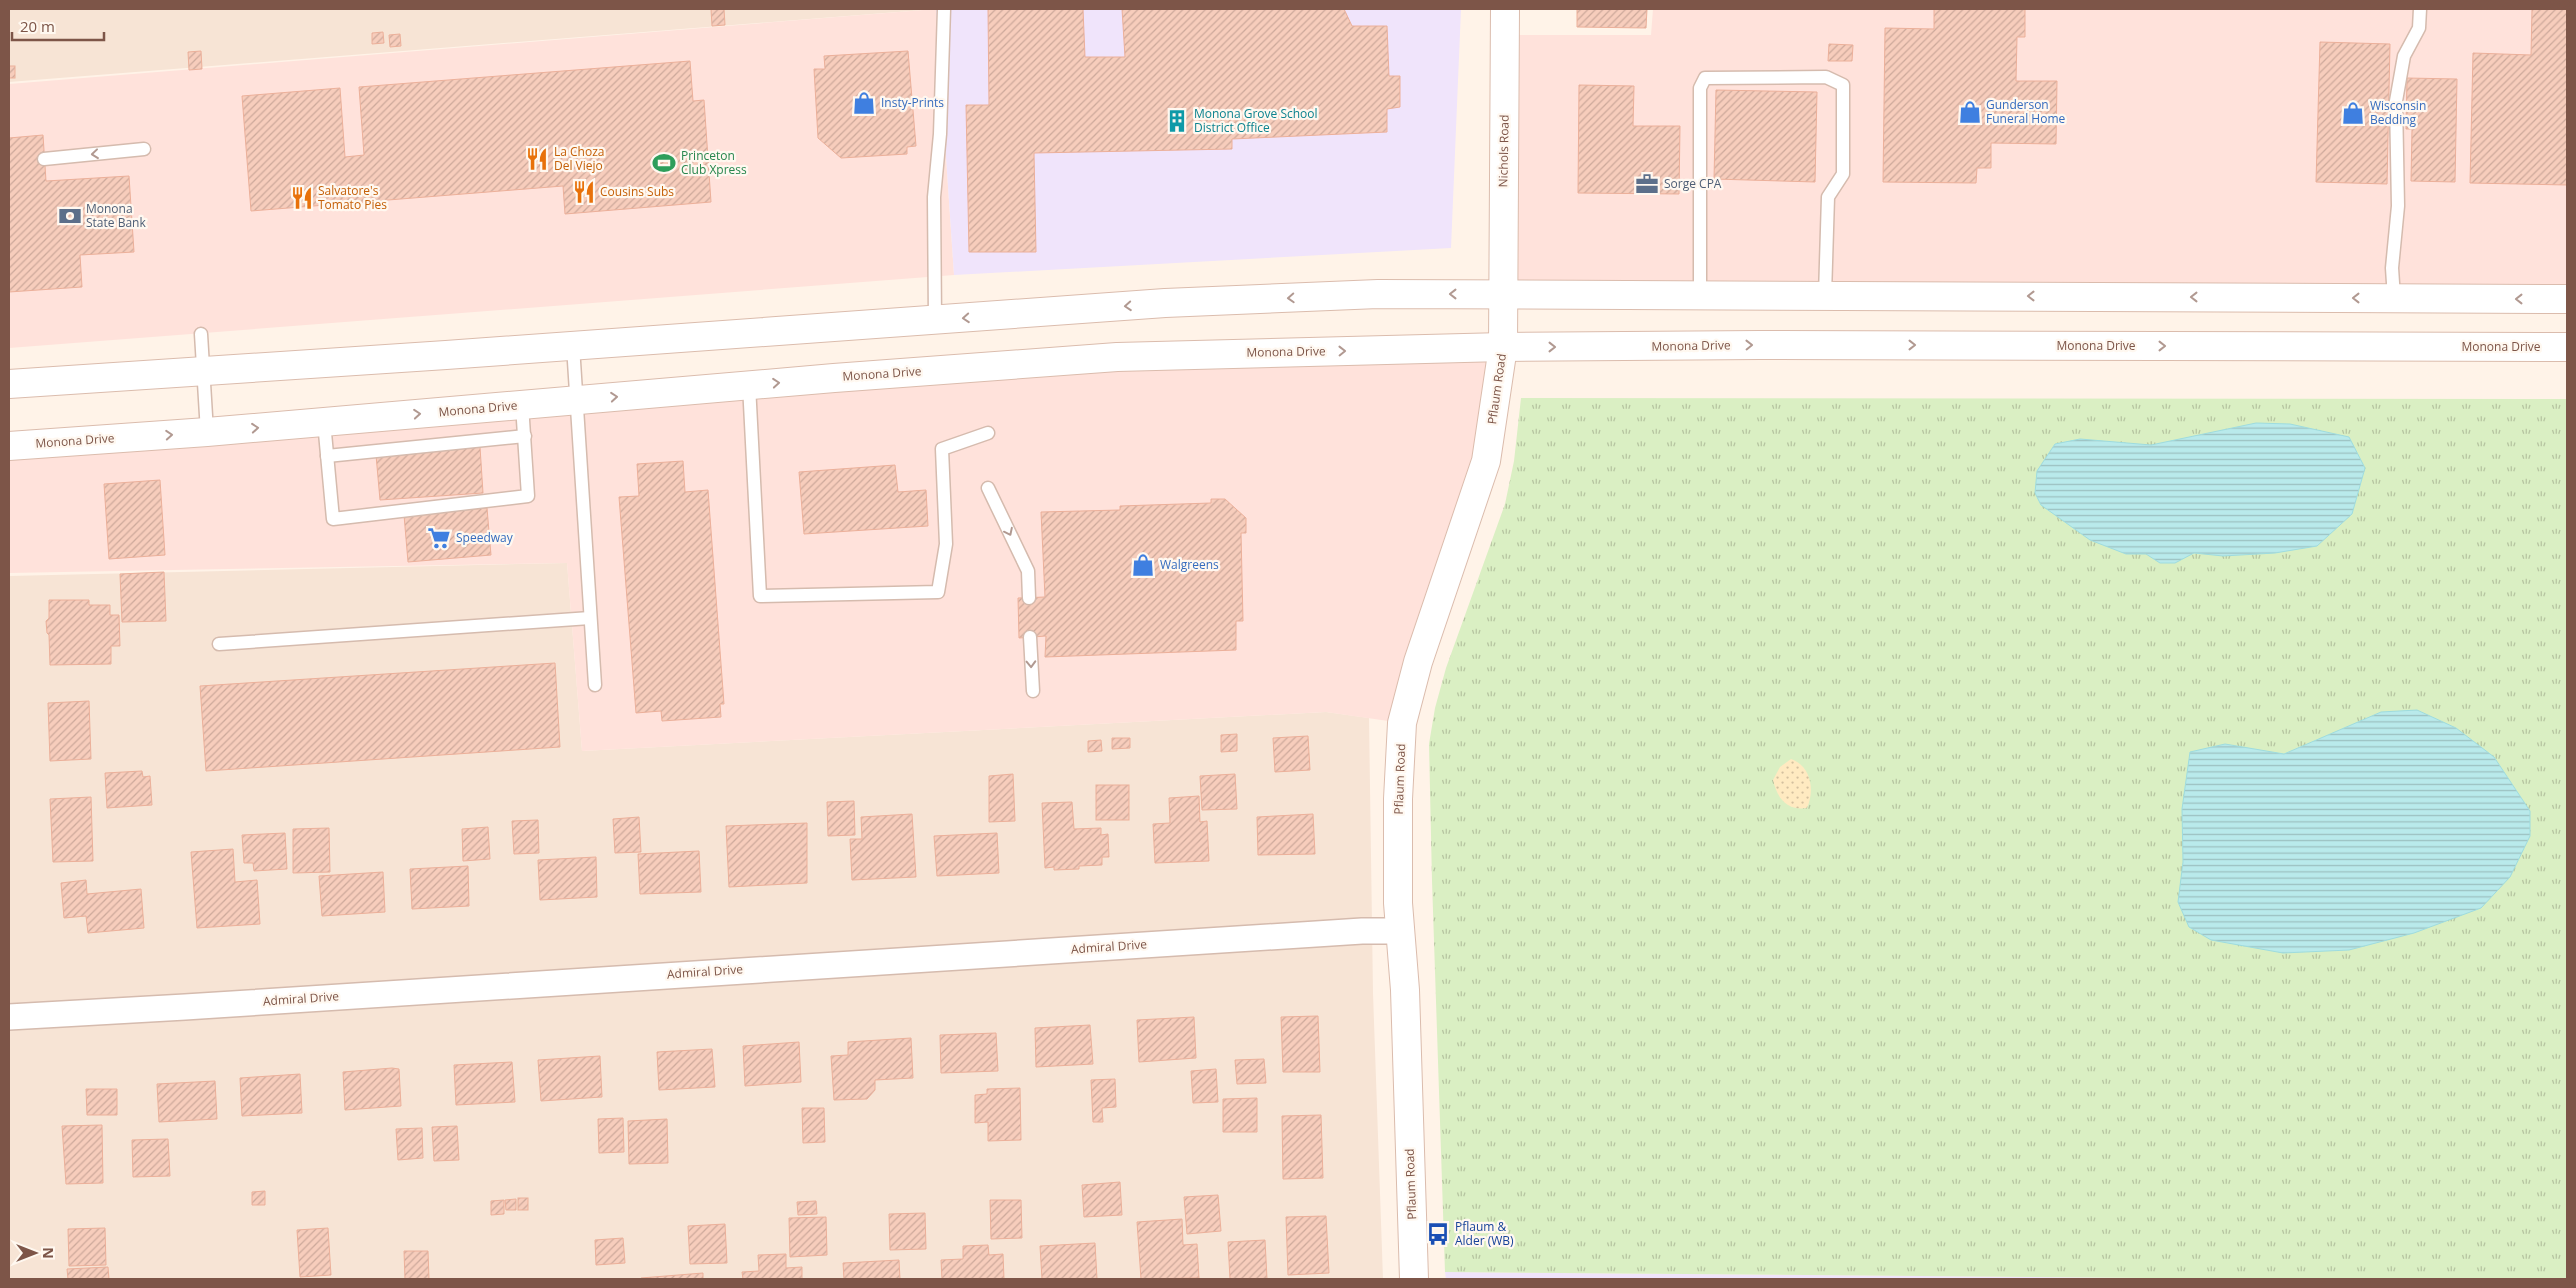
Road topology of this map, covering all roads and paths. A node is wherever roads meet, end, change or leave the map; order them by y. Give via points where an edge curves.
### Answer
1 (944, 9) edge
2 (1505, 9) edge
3 (2420, 9) edge
4 (144, 149) dead end
5 (44, 159) dead end
6 (1502, 294) junction
7 (1700, 294) junction
8 (1825, 295) junction
9 (2394, 298) junction
10 (2567, 299) edge
11 (935, 320) junction
12 (201, 334) dead end
13 (573, 346) junction
14 (1503, 347) junction
15 (2567, 347) edge
16 (203, 372) junction
17 (9, 384) edge
18 (749, 385) junction
19 (576, 400) junction
20 (522, 405) junction
21 (324, 422) junction
22 (207, 432) junction
23 (988, 433) dead end
24 (525, 436) junction
25 (9, 446) edge
26 (327, 456) junction
27 (988, 488) dead end
28 (1029, 598) dead end
29 (590, 618) junction
30 (1030, 637) dead end
31 (219, 644) dead end
32 (594, 685) dead end
33 (1032, 691) dead end
34 (1401, 931) junction
35 (9, 1017) edge
36 (1414, 1279) edge

1 - 11 lane via 940,134 934,197
2 - 6 street, Nichols Road
3 - 9 lane via 2419,28 2404,56 2396,101 2398,206 2392,268
4 -> 5 lane
6 - 7 street
6 -> 11 street via 1378,294 1216,300
6 - 14 street, Pflaum Road
7 - 8 street
7 - 8 lane via 1700,88 1705,78 1826,77 1843,86 1843,174 1828,197
9 -> 8 street
10 -> 9 street
11 - 13 street
12 - 16 lane
13 - 16 street
13 - 19 lane
14 -> 15 street, Monona Drive
18 -> 14 street, Monona Drive via 1117,357
14 - 34 street, Pflaum Road via 1486,461 1418,662 1402,722 1398,808
16 - 17 street
16 - 22 lane
19 -> 18 street, Monona Drive
18 - 23 lane via 760,596 938,592 946,544 942,449
19 - 20 street, Monona Drive
19 - 29 lane
21 -> 20 street, Monona Drive
20 - 24 lane
22 -> 21 street, Monona Drive
21 - 26 lane
25 -> 22 street, Monona Drive
24 - 26 lane
24 - 26 lane via 528,496 334,519
27 -> 28 lane via 1028,571
29 - 31 lane
29 - 32 lane
30 -> 33 lane
34 - 35 street, Admiral Drive
34 - 36 street, Pflaum Road

